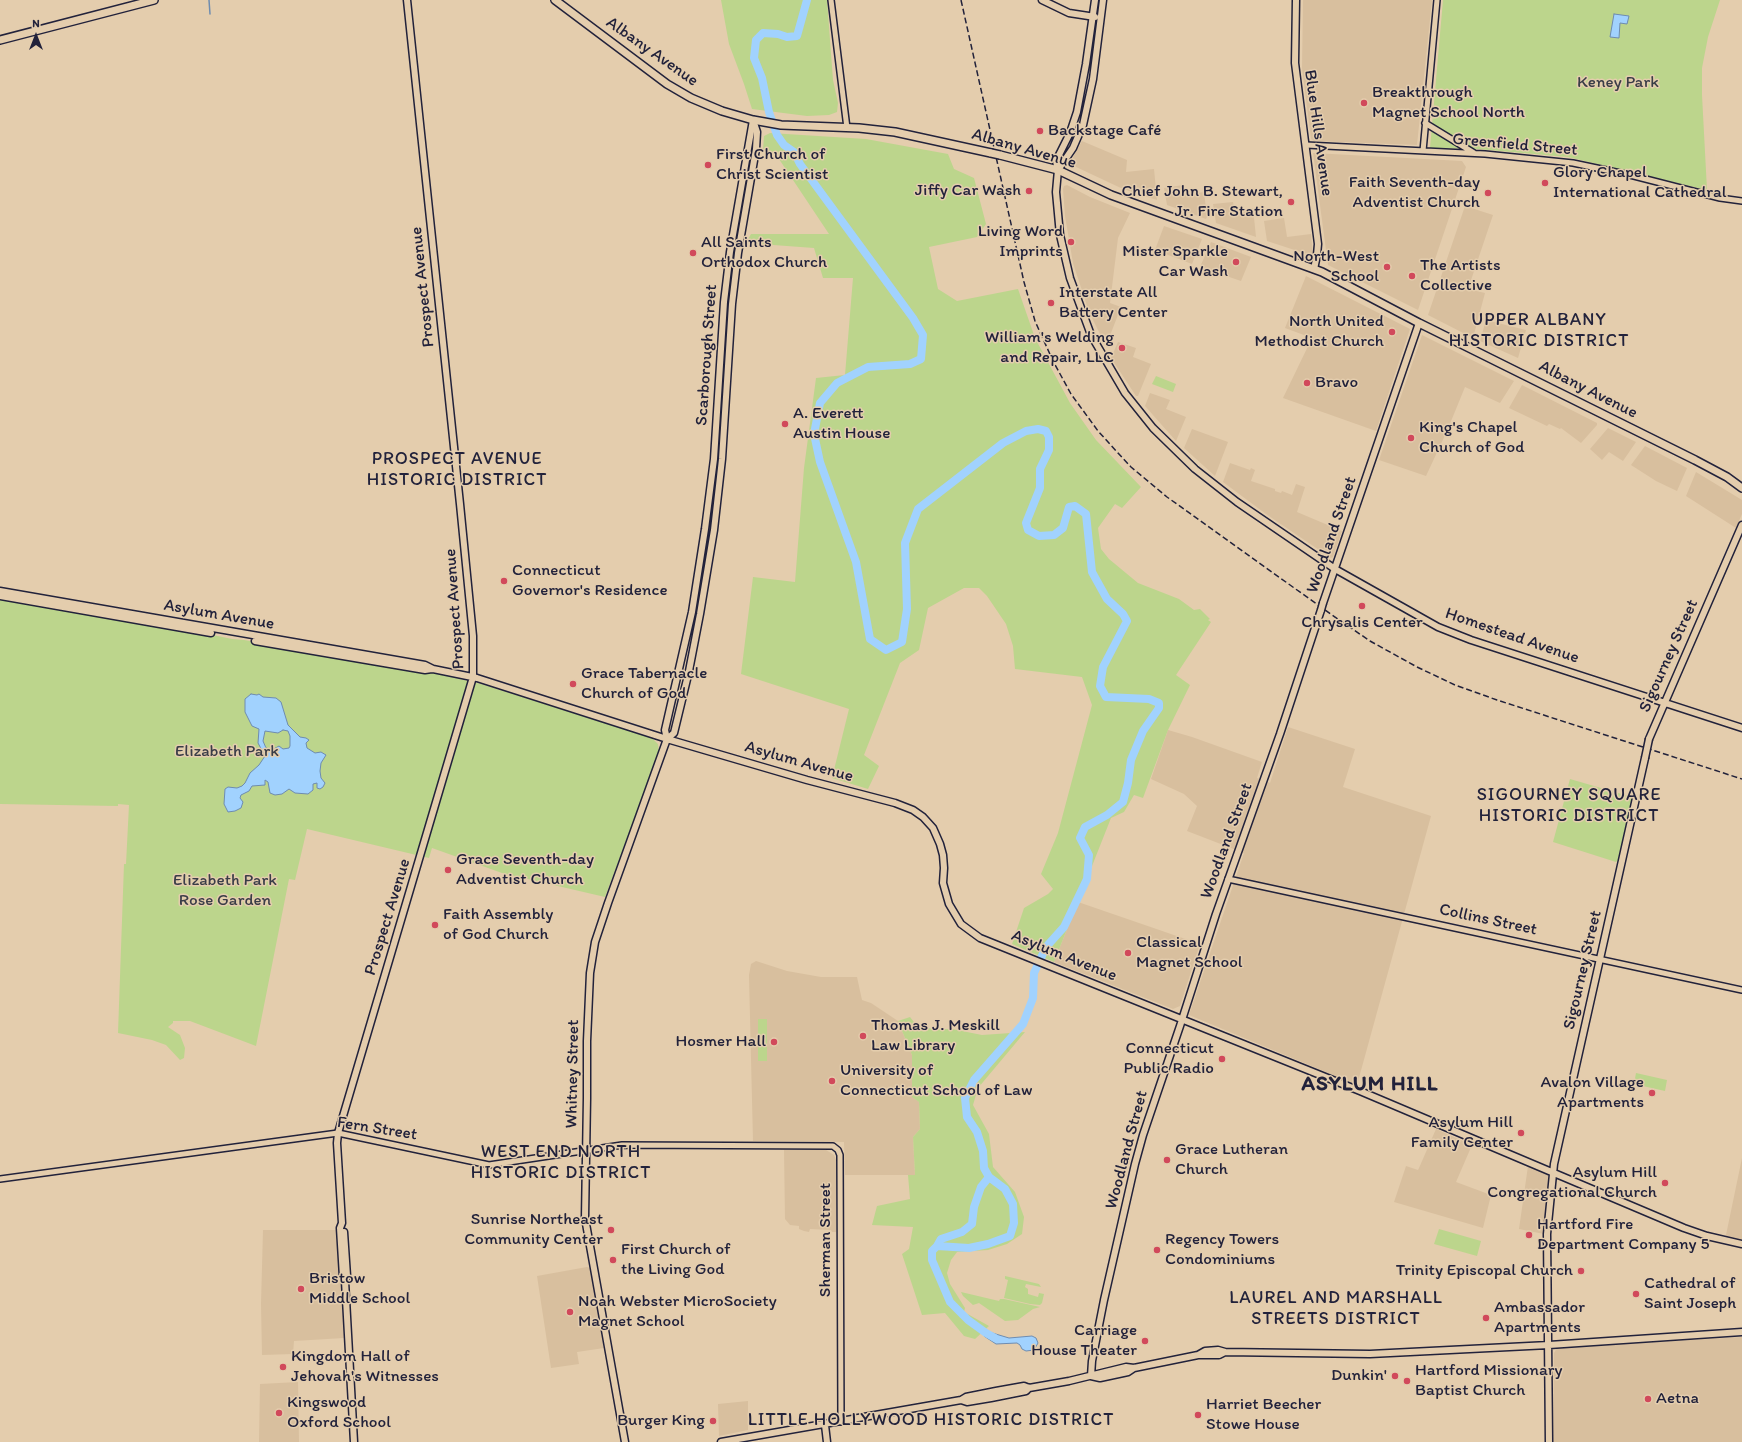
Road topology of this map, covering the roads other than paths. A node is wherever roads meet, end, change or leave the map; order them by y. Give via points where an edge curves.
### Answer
1 (154, 0) edge
2 (407, 0) edge
3 (555, 0) edge
4 (831, 0) edge
5 (1042, 0) edge
6 (1095, 0) edge
7 (1103, 0) edge
8 (1296, 0) edge
9 (1437, 0) edge
10 (1092, 17) junction
11 (1101, 18) junction
12 (0, 40) edge
13 (1082, 90) junction
14 (1090, 92) junction
15 (752, 120) junction
16 (1426, 123) junction
17 (847, 128) junction
18 (1306, 145) junction
19 (1423, 151) junction
20 (1475, 154) junction
21 (1058, 170) junction
22 (1742, 201) edge
23 (730, 252) junction
24 (738, 253) junction
25 (1314, 269) junction
26 (724, 302) junction
27 (732, 304) junction
28 (1419, 323) junction
29 (719, 382) junction
30 (728, 382) junction
31 (714, 459) junction
32 (722, 460) junction
33 (1742, 488) edge
34 (1742, 525) edge
35 (705, 529) junction
36 (714, 530) junction
37 (1335, 569) junction
38 (0, 591) edge
39 (0, 596) edge
40 (692, 612) junction
41 (700, 614) junction
42 (433, 669) junction
43 (680, 669) junction
44 (689, 671) junction
45 (473, 677) junction
46 (1665, 702) junction
47 (1742, 728) edge
48 (667, 739) junction
49 (1228, 879) junction
50 (1600, 959) junction
51 (1742, 990) edge
52 (1182, 1019) junction
53 (338, 1133) junction
54 (749, 1145) joint
55 (586, 1151) junction
56 (1553, 1172) junction
57 (0, 1178) edge
58 (1742, 1244) edge
59 (1742, 1332) edge
60 (1549, 1345) junction
61 (1091, 1376) junction
62 (841, 1422) junction
63 (825, 1425) junction
64 (354, 1442) edge
65 (625, 1442) edge
66 (721, 1442) edge
67 (827, 1442) edge
68 (1549, 1442) edge

1 - 12 highway
2 - 45 main road, Prospect Avenue via 473,636
3 - 15 highway, Albany Avenue via 676,90 713,108
4 - 17 street
5 - 10 main road via 1069,13
6 - 10 main road, Homestead Avenue
7 - 11 main road
8 - 18 main road, Blue Hills Avenue via 1294,63
9 - 16 street
10 - 11 main road
10 - 13 main road, Homestead Avenue
11 - 14 main road
13 - 14 main road
13 - 21 main road, Homestead Avenue via 1073,125 1057,158
14 - 21 main road via 1083,125 1066,160
15 - 17 highway, Albany Avenue via 781,125
15 - 23 main road, Scarborough Street
15 - 24 main road, Scarborough Street via 757,132 756,149
16 - 19 street
16 - 20 street
17 - 21 highway, Albany Avenue, bridge via 895,132
18 - 19 street, Greenfield Street
18 - 25 main road, Blue Hills Avenue via 1318,244
19 - 20 street, Greenfield Street
20 - 22 street, Greenfield Street via 1573,163
21 - 25 highway, Albany Avenue via 1111,195
21 - 37 main road, Homestead Avenue via 1058,219 1070,278 1091,335 1125,393 1175,450 1206,478
23 - 24 main road
23 - 26 main road, Scarborough Street
24 - 27 main road, Scarborough Street
25 - 28 highway, Albany Avenue
26 - 27 main road
26 - 29 main road, Scarborough Street
27 - 30 main road, Scarborough Street
28 - 33 highway, Albany Avenue via 1695,460
28 - 37 main road, Woodland Street
29 - 30 main road
29 - 31 main road, Scarborough Street
30 - 32 main road, Scarborough Street
31 - 32 main road
31 - 35 main road, Scarborough Street
32 - 36 main road, Scarborough Street
34 - 46 main road, Sigourney Street
35 - 36 main road
35 - 40 main road, Scarborough Street
36 - 41 main road, Scarborough Street
37 - 46 main road, Homestead Avenue via 1449,632
37 - 49 main road, Woodland Street, bridge
38 - 42 main road, Asylum Avenue via 418,664
39 - 42 main road, Asylum Avenue via 417,669
40 - 41 main road
40 - 43 main road, Scarborough Street
41 - 44 main road, Scarborough Street
42 - 45 main road, Asylum Avenue
43 - 44 main road
43 - 48 main road, Scarborough Street via 665,730
44 - 48 main road, Scarborough Street via 674,733
45 - 48 main road, Asylum Avenue
45 - 53 main road, Prospect Avenue
46 - 47 main road, Homestead Avenue
46 - 50 main road, Sigourney Street, bridge via 1649,739
48 - 52 main road, Asylum Avenue via 913,810 933,828 940,844 946,897 954,914 969,931 985,940
48 - 55 main road, Whitney Street via 593,950 587,1036
49 - 50 street, Collins Street
49 - 52 main road, Woodland Street
50 - 51 street, Collins Street
50 - 56 main road, Sigourney Street
52 - 56 main road, Asylum Avenue
52 - 61 main road, Woodland Street via 1135,1164 1097,1333
53 - 55 street, Fern Street via 489,1165
53 - 57 street, Fern Street
53 - 64 main road, Prospect Avenue via 342,1277 345,1281
54 - 55 street, Fern Street via 630,1145
54 - 62 street, Sherman Street via 831,1146 840,1154
55 - 65 main road, Whitney Street via 585,1224 591,1245
56 - 58 main road, Asylum Avenue via 1684,1228
56 - 60 main road, Sigourney Street via 1547,1234
59 - 60 main road
60 - 61 main road via 1366,1354 1218,1350 1134,1368 1128,1372 1097,1378
60 - 68 main road, Sigourney Street
61 - 62 main road via 991,1398 967,1402 962,1400
62 - 63 main road
63 - 66 main road
63 - 67 main road

